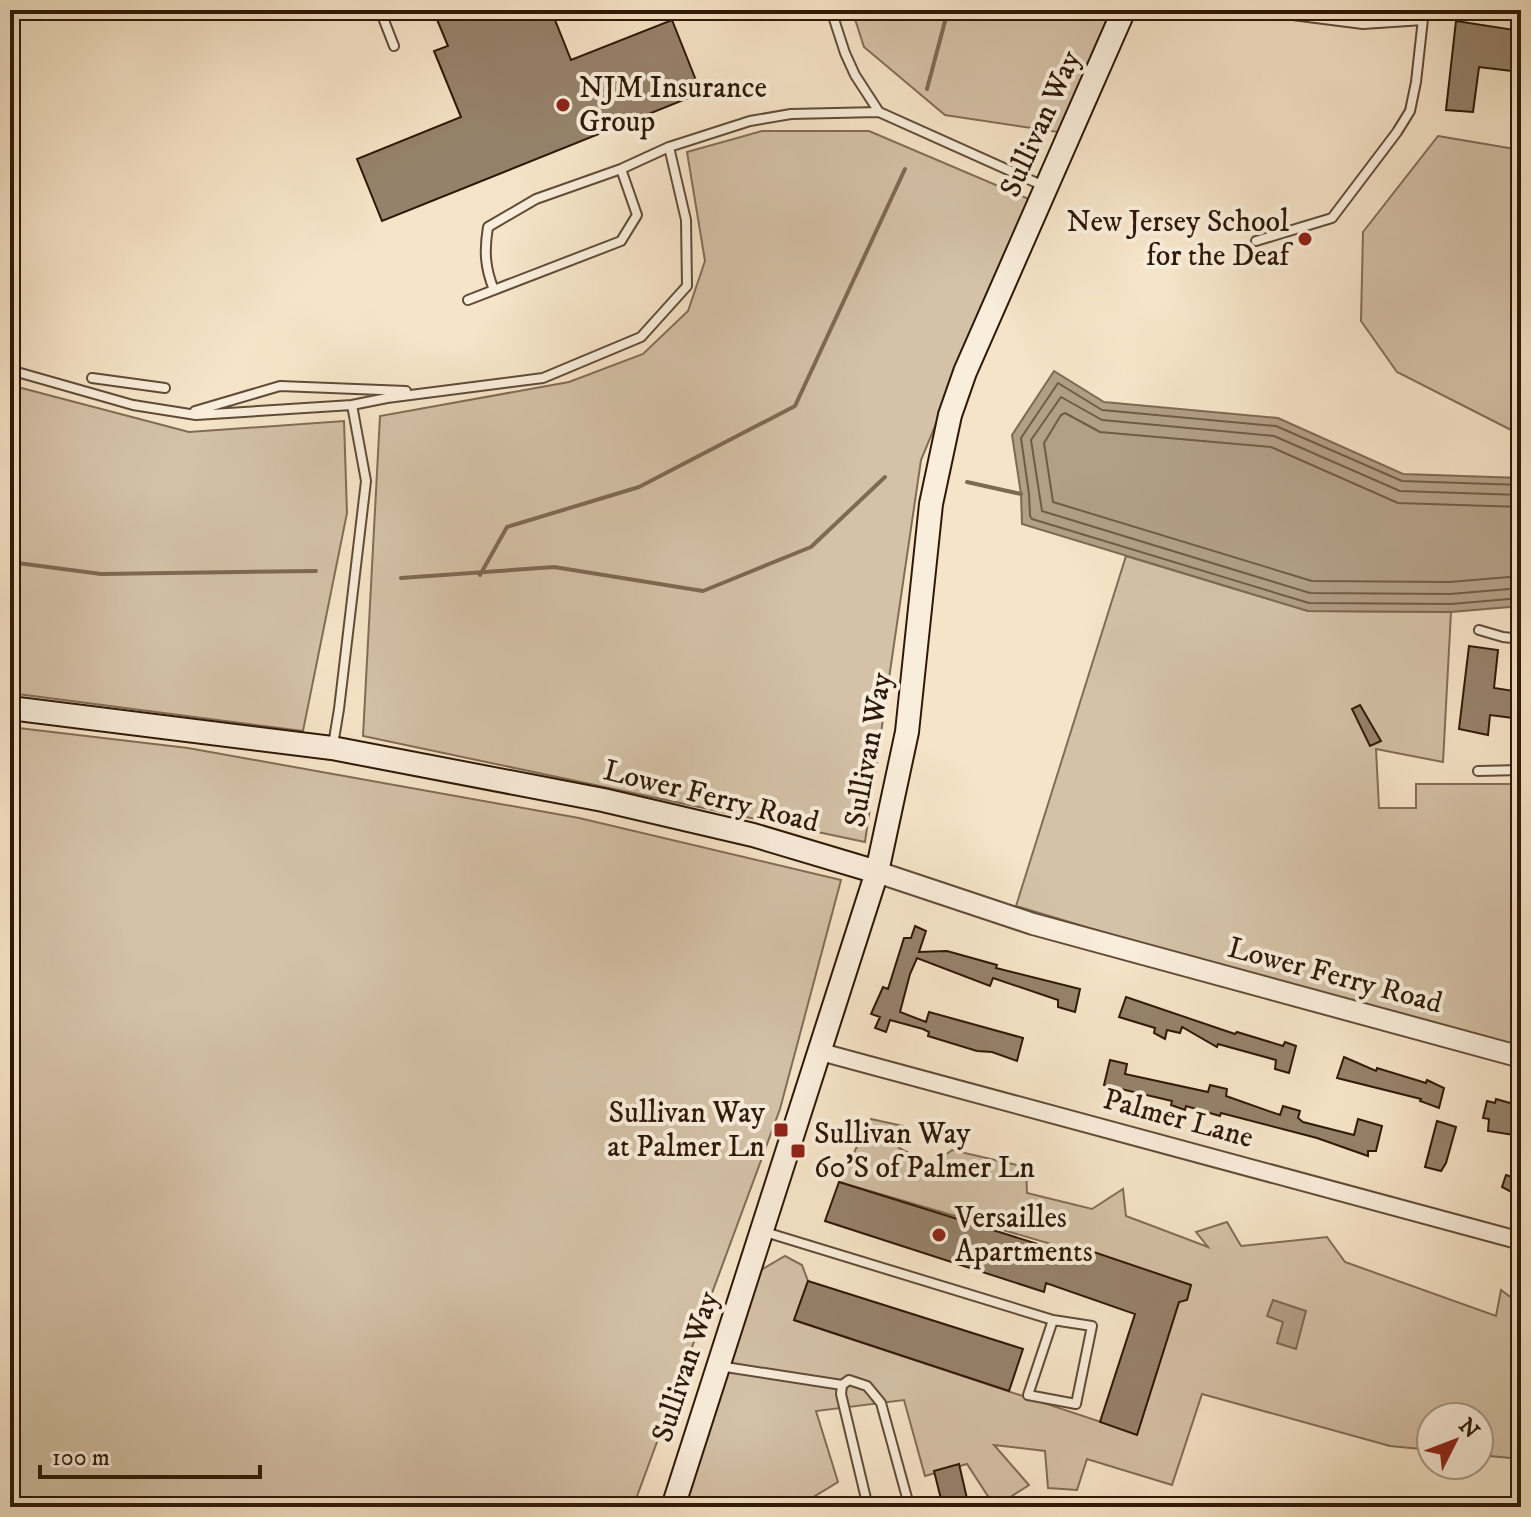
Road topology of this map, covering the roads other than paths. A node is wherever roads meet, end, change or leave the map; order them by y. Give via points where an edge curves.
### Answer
1 (380, 10) edge
2 (831, 10) edge
3 (1124, 10) edge
4 (1252, 10) edge
5 (1424, 15) edge
6 (394, 46) dead end
7 (879, 112) junction
8 (669, 147) junction
9 (621, 169) junction
10 (1046, 187) junction
11 (1256, 241) dead end
12 (494, 290) junction
13 (468, 300) dead end
14 (11, 346) edge
15 (11, 370) edge
16 (92, 378) dead end
17 (165, 388) dead end
18 (427, 392) junction
19 (352, 405) junction
20 (187, 413) junction
21 (1479, 630) dead end
22 (1521, 639) edge
23 (10, 708) edge
24 (332, 748) junction
25 (1521, 770) edge
26 (1478, 771) dead end
27 (877, 872) junction
28 (821, 1052) junction
29 (1521, 1057) edge
30 (761, 1230) junction
31 (1521, 1241) edge
32 (1053, 1320) junction
33 (718, 1366) junction
34 (842, 1385) junction
35 (673, 1507) edge
36 (868, 1507) edge
37 (901, 1507) edge

1 - 6 lane
2 - 7 lane via 855,75
3 - 10 main road, Sullivan Way
4 - 5 lane via 1363,24
5 - 11 lane via 1410,111 1397,132 1332,218
7 - 8 lane via 791,114
7 - 10 lane
8 - 9 lane
8 - 18 lane via 686,220 687,286 641,337 543,378
9 - 12 lane via 536,199 488,227 484,253
9 - 12 lane via 637,215 621,241
10 - 27 main road, Sullivan Way via 950,415 931,504 907,732
12 - 13 lane
14 - 15 lane
15 - 20 lane via 133,405
16 - 17 lane
18 - 19 lane
18 - 20 lane via 280,386
19 - 20 lane
19 - 24 lane via 366,481
21 - 22 lane
23 - 24 main road, Lower Ferry Road
24 - 27 main road, Lower Ferry Road via 649,811
25 - 26 lane
27 - 28 main road, Sullivan Way
27 - 29 street, Lower Ferry Road via 1033,924
28 - 30 main road, Sullivan Way
28 - 31 street, Palmer Lane
30 - 32 lane
30 - 33 main road, Sullivan Way
32 - 32 lane via 1092,1326 1076,1404 1028,1395
33 - 34 lane
33 - 35 main road, Sullivan Way
34 - 36 lane
34 - 37 lane via 849,1380 867,1386 881,1403 909,1505

